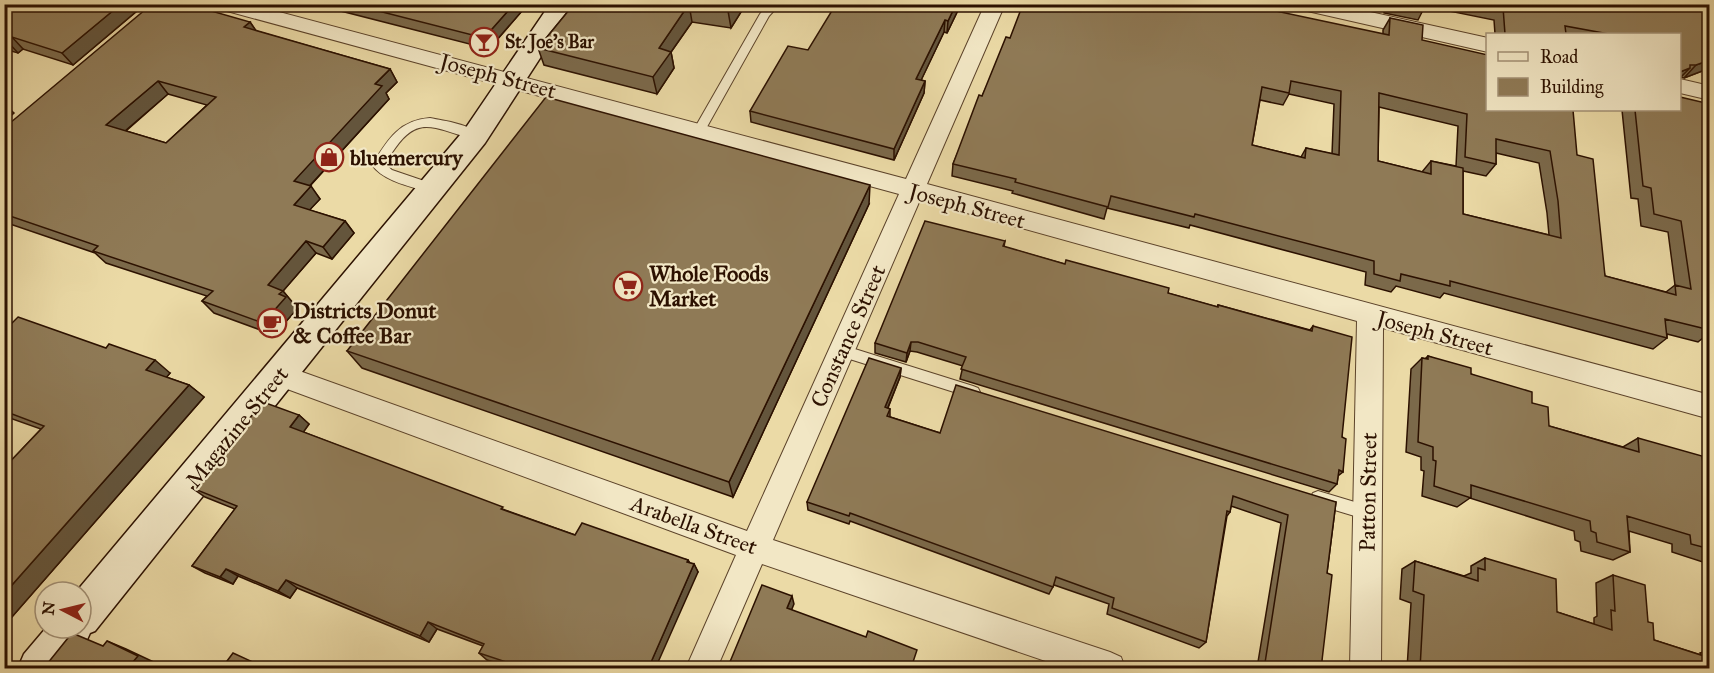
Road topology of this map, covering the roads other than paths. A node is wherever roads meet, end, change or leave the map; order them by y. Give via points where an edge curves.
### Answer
1 (224, 4) edge
2 (563, 4) edge
3 (775, 4) edge
4 (995, 4) edge
5 (1303, 4) edge
6 (1701, 4) edge
7 (1710, 20) edge
8 (1486, 45) edge
9 (514, 80) junction
10 (1681, 86) edge
11 (1710, 93) edge
12 (699, 131) junction
13 (475, 136) junction
14 (432, 188) junction
15 (914, 191) junction
16 (1370, 316) junction
17 (842, 351) junction
18 (280, 375) junction
19 (985, 395) edge
20 (1710, 407) edge
21 (1301, 493) edge
22 (1368, 513) junction
23 (753, 547) junction
24 (93, 602) edge
25 (62, 640) edge
26 (38, 669) edge
27 (701, 669) edge
28 (1110, 669) edge
29 (1365, 669) edge

1 - 9 street, Joseph Street
2 - 9 street, Magazine Street
3 - 12 lane via 765,14
4 - 15 street, Constance Street
5 - 8 street
6 - 7 street
9 - 12 street, Joseph Street
9 - 13 street, Magazine Street
10 - 11 street
12 - 15 street, Joseph Street
13 - 14 street, Magazine Street
13 - 14 lane via 440,121 421,120 409,125 384,154 378,165
14 - 18 street, Magazine Street
15 - 16 street, Joseph Street
15 - 17 street, Constance Street
16 - 20 street, Joseph Street
16 - 22 street, Patton Street
17 - 19 lane
17 - 23 street, Constance Street
18 - 23 street, Arabella Street
18 - 24 street, Magazine Street
21 - 22 lane
22 - 29 street, Patton Street
23 - 27 street, Constance Street
23 - 28 street, Arabella Street
25 - 26 street

